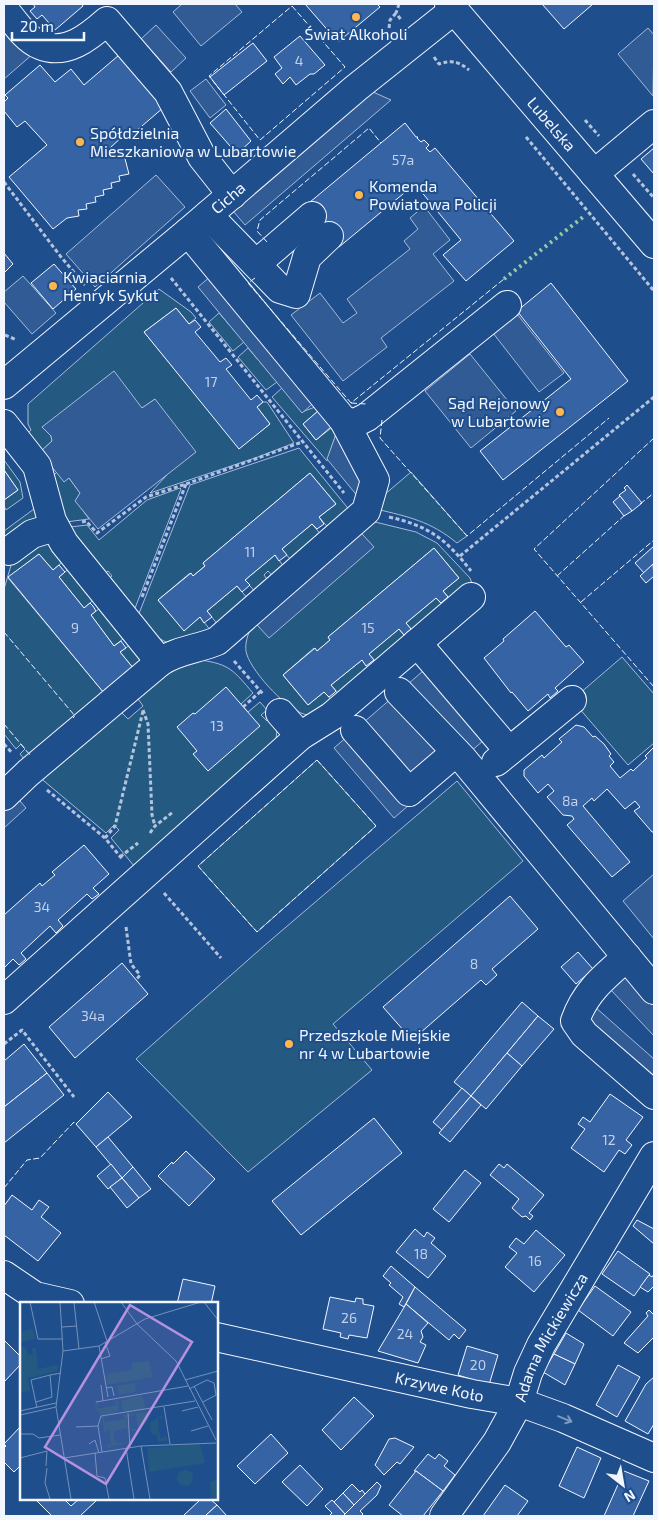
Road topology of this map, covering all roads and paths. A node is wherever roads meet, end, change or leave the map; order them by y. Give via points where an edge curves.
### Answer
1 (399, 4) edge
2 (451, 7) edge
3 (4, 9) edge
4 (417, 39) junction
5 (469, 70) dead end
6 (654, 124) edge
7 (520, 130) dead end
8 (594, 174) junction
9 (4, 182) edge
10 (232, 195) junction
11 (208, 215) junction
12 (188, 232) junction
13 (654, 244) edge
14 (256, 264) junction
15 (167, 274) dead end
16 (654, 291) edge
17 (91, 292) dead end
18 (507, 305) dead end
19 (204, 319) junction
20 (198, 323) dead end
21 (234, 357) junction
22 (229, 361) dead end
23 (8, 374) edge
24 (264, 395) junction
25 (654, 396) edge
26 (260, 399) dead end
27 (344, 421) junction
28 (4, 424) edge
29 (302, 442) junction
30 (186, 484) junction
31 (363, 513) junction
32 (55, 527) junction
33 (9, 551) dead end
34 (460, 556) junction
35 (471, 597) joint
36 (131, 626) junction
37 (417, 643) junction
38 (223, 648) junction
39 (160, 662) junction
40 (261, 691) junction
41 (398, 692) dead end
42 (572, 700) dead end
43 (139, 704) dead end
44 (243, 707) dead end
45 (144, 711) junction
46 (280, 713) joint
47 (355, 730) dead end
48 (300, 736) junction
49 (4, 744) edge
50 (509, 750) junction
51 (456, 752) junction
52 (28, 773) junction
53 (478, 776) junction
54 (4, 796) edge
55 (148, 835) dead end
56 (105, 838) junction
57 (134, 846) dead end
58 (120, 856) junction
59 (138, 881) junction
60 (163, 892) dead end
61 (114, 902) junction
62 (627, 957) junction
63 (222, 958) dead end
64 (136, 980) dead end
65 (654, 990) edge
66 (4, 1000) edge
67 (4, 1044) edge
68 (654, 1094) edge
69 (74, 1097) dead end
70 (654, 1156) edge
71 (4, 1275) edge
72 (61, 1302) edge
73 (218, 1337) edge
74 (519, 1402) junction
75 (654, 1458) edge
76 (444, 1516) edge

1 - 4 path via 396,14
2 - 4 street, Cicha
2 - 8 street, Lubelska
3 - 10 street via 40,45 60,49 78,43 107,21 168,92 202,157
4 - 5 path via 440,64 459,62
4 - 10 street, Cicha
6 - 8 street
7 - 16 path
8 - 13 street, Lubelska
9 - 17 path via 60,257
10 - 11 street, Cicha
11 - 12 street, Cicha
11 - 14 street
12 - 23 street, Cicha
12 - 27 street
14 - 14 street via 280,289 296,294 305,260 320,226
15 - 19 path
18 - 27 street via 442,367 367,417 355,422
19 - 20 path
19 - 21 path
21 - 22 path
21 - 24 path
24 - 26 path
24 - 29 path
25 - 34 path
27 - 31 street via 375,480
28 - 32 street via 38,469
29 - 30 path
29 - 31 path
30 - 32 path via 146,497 97,533 86,521
30 - 36 path
31 - 34 path via 419,525 440,537
31 - 38 street
32 - 33 street via 32,534
32 - 36 street via 73,555
34 - 35 path via 476,580
35 - 37 street
36 - 39 street
37 - 48 street via 332,716
37 - 50 street
38 - 39 street via 203,647
38 - 40 path
39 - 52 street
40 - 44 path
40 - 46 path
41 - 51 street
42 - 50 street
43 - 45 path
45 - 55 path via 148,724 155,826
45 - 56 path via 115,826
46 - 48 street
47 - 51 street via 409,792
48 - 59 street
49 - 52 path
50 - 53 street
51 - 53 street
52 - 54 street
52 - 56 path
53 - 62 street
56 - 58 path
57 - 58 path
58 - 59 path
59 - 61 street
60 - 63 path
61 - 64 path via 123,914 131,964 140,975
61 - 66 street
62 - 65 street
62 - 68 street via 598,981 580,1006 575,1022 584,1034
67 - 69 path via 22,1030
70 - 74 street, Adama Mickiewicza via 541,1346
71 - 72 street via 35,1296
73 - 74 street, Krzywe Koło
74 -> 75 street, Krzywe Koło
74 - 76 street, Adama Mickiewicza via 497,1442

